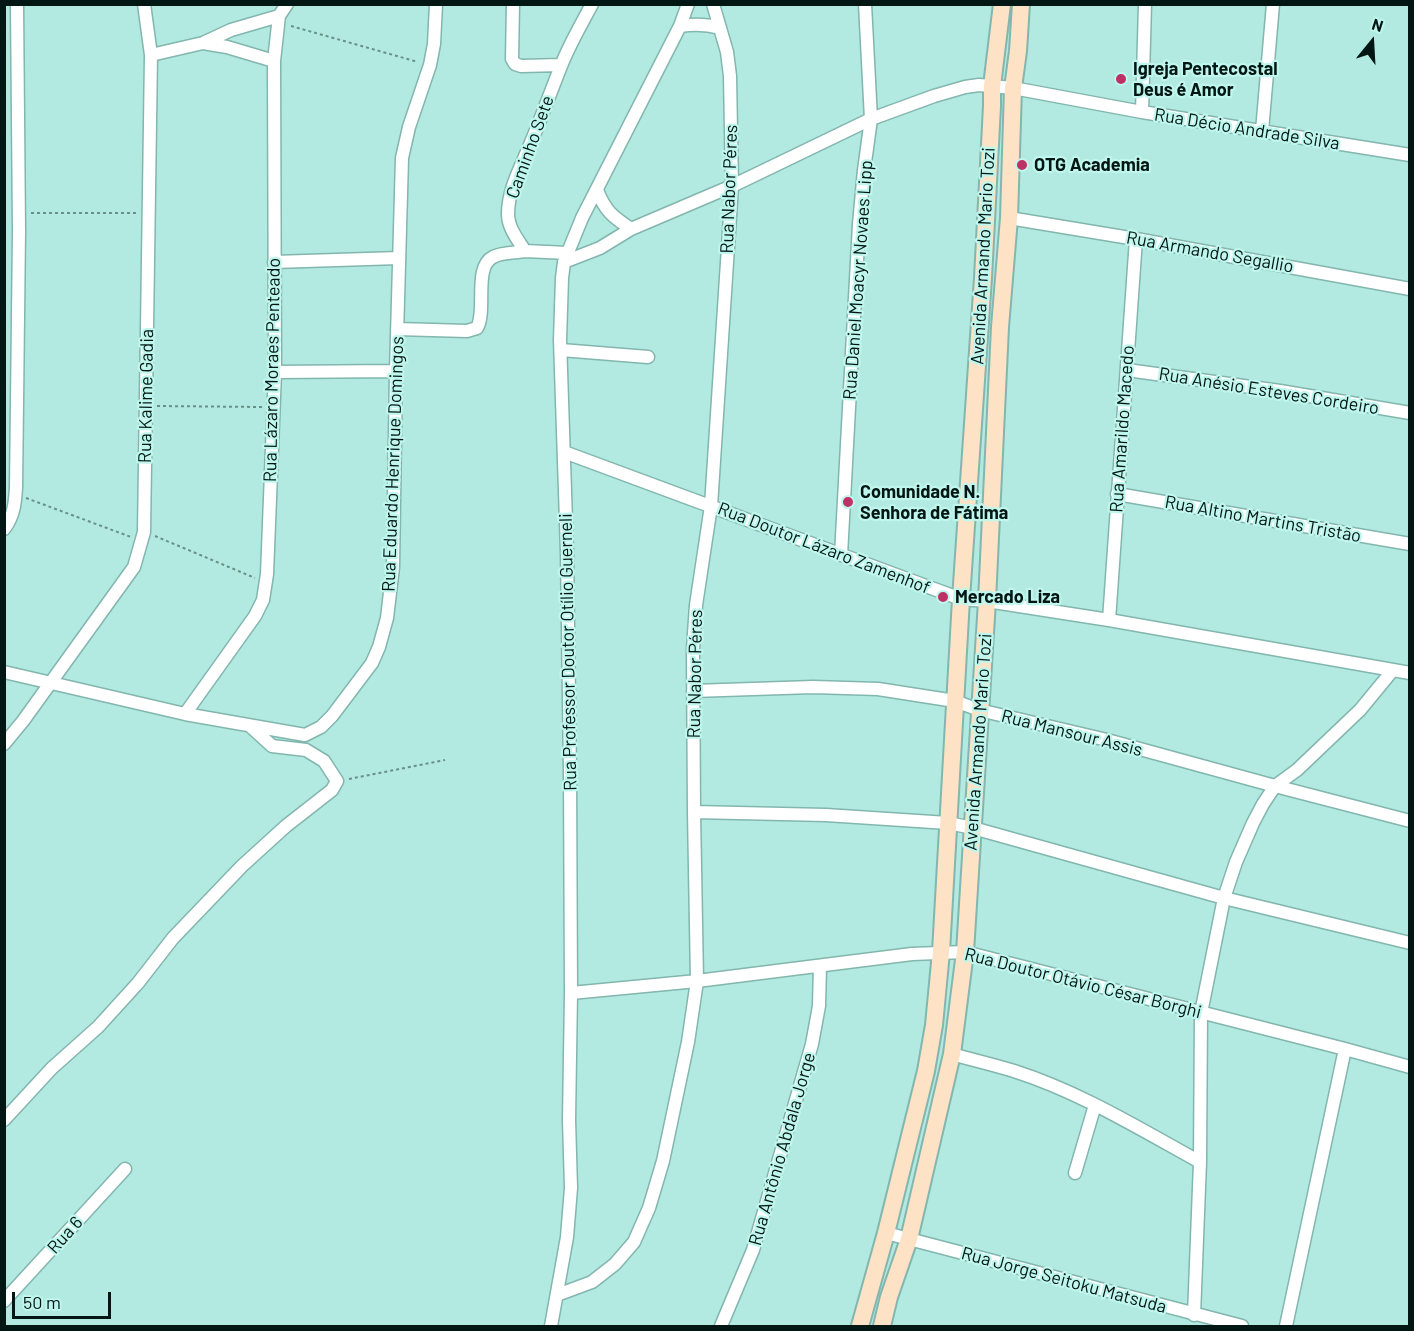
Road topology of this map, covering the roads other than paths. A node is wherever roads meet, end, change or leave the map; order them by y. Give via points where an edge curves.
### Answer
1 (17, 4) edge
2 (144, 4) edge
3 (287, 4) edge
4 (436, 4) edge
5 (513, 4) edge
6 (592, 4) edge
7 (688, 4) edge
8 (713, 4) edge
9 (865, 4) edge
10 (1002, 4) edge
11 (1021, 4) edge
12 (1145, 4) edge
13 (1273, 4) edge
14 (278, 19) junction
15 (680, 26) junction
16 (720, 28) junction
17 (203, 44) junction
18 (151, 54) junction
19 (274, 61) junction
20 (561, 64) junction
21 (992, 86) junction
22 (1013, 88) junction
23 (1142, 112) junction
24 (871, 119) junction
25 (1262, 131) junction
26 (1410, 155) edge
27 (732, 186) junction
28 (597, 190) junction
29 (1010, 218) junction
30 (631, 229) junction
31 (1136, 238) junction
32 (525, 251) junction
33 (566, 257) junction
34 (399, 258) junction
35 (274, 262) junction
36 (1410, 289) edge
37 (397, 329) junction
38 (561, 350) junction
39 (648, 357) dead end
40 (1127, 370) junction
41 (396, 371) junction
42 (275, 372) junction
43 (1410, 413) edge
44 (564, 452) junction
45 (1117, 494) junction
46 (711, 506) junction
47 (4, 529) edge
48 (1410, 544) edge
49 (841, 555) junction
50 (961, 599) junction
51 (987, 601) junction
52 (1109, 620) junction
53 (1393, 670) junction
54 (4, 672) edge
55 (1410, 673) edge
56 (51, 684) junction
57 (693, 692) junction
58 (955, 701) junction
59 (979, 710) junction
60 (185, 714) junction
61 (249, 725) junction
62 (4, 744) edge
63 (1275, 786) junction
64 (694, 812) junction
65 (1410, 821) edge
66 (948, 823) junction
67 (973, 828) junction
68 (1224, 898) junction
69 (1410, 943) edge
70 (941, 952) junction
71 (964, 952) junction
72 (820, 966) junction
73 (697, 981) junction
74 (571, 993) junction
75 (1201, 1013) junction
76 (1345, 1049) junction
77 (952, 1054) junction
78 (1410, 1067) edge
79 (1095, 1105) junction
80 (4, 1120) edge
81 (1200, 1162) junction
82 (125, 1169) dead end
83 (1075, 1173) dead end
84 (886, 1233) junction
85 (909, 1239) junction
86 (557, 1295) junction
87 (4, 1300) edge
88 (1194, 1315) junction
89 (550, 1326) edge
90 (721, 1326) edge
91 (860, 1326) edge
92 (882, 1326) edge
93 (1242, 1326) edge
94 (1286, 1326) edge

1 - 47 street via 16,494 11,520
2 - 18 street, Rua Kalime Gadia
3 - 14 street, Rua Lázaro Moraes Penteado
4 - 34 street, Rua Eduardo Henrique Domingos via 430,65 402,158
5 - 20 street via 515,64
6 - 20 street, Caminho Sete
7 - 15 street, Rua Professor Doutor Otílio Guerneli
8 - 16 street, Rua Nabor Péres
9 - 24 street, Rua Daniel Moacyr Novaes Lipp
10 - 21 street, Avenida Armando Mario Tozi
11 - 22 street, Avenida Armando Mario Tozi
12 - 23 street
13 - 25 street
14 - 17 street via 231,30
14 - 19 street, Rua Lázaro Moraes Penteado
15 - 16 street
15 - 28 street, Rua Professor Doutor Otílio Guerneli
16 - 27 street, Rua Nabor Péres via 730,76
17 - 18 street
17 - 19 street
18 - 56 street, Rua Kalime Gadia via 143,536 134,567
19 - 35 street, Rua Lázaro Moraes Penteado
20 - 32 street, Caminho Sete via 508,207 513,232
21 - 22 street, Rua Décio Andrade Silva
21 - 24 street via 965,87
21 - 50 street, Avenida Armando Mario Tozi
22 - 23 street, Rua Décio Andrade Silva
22 - 29 street, Avenida Armando Mario Tozi
23 - 25 street, Rua Décio Andrade Silva
24 - 27 street
24 - 49 street, Rua Daniel Moacyr Novaes Lipp via 860,213
25 - 26 street, Rua Décio Andrade Silva
27 - 30 street
27 - 46 street, Rua Nabor Péres
28 - 30 street via 607,210
28 - 33 street, Rua Professor Doutor Otílio Guerneli
29 - 31 street, Rua Armando Segallio
29 - 51 street, Avenida Armando Mario Tozi via 1000,327
30 - 33 street via 600,248
31 - 36 street, Rua Armando Segallio
31 - 40 street, Rua Amarildo Macedo
32 - 33 street
32 - 37 street via 495,256 488,261 477,328
33 - 38 street, Rua Professor Doutor Otílio Guerneli
34 - 35 street
34 - 37 street, Rua Eduardo Henrique Domingos
35 - 42 street, Rua Lázaro Moraes Penteado
37 - 41 street, Rua Eduardo Henrique Domingos
38 - 39 street
38 - 44 street, Rua Professor Doutor Otílio Guerneli
40 - 43 street, Rua Anésio Esteves Cordeiro
40 - 45 street, Rua Amarildo Macedo
41 - 42 street
41 - 61 street, Rua Eduardo Henrique Domingos via 393,567 379,647 372,663 321,728 305,735
42 - 60 street, Rua Lázaro Moraes Penteado via 263,600
44 - 46 street, Rua Doutor Lázaro Zamenhof
44 - 74 street, Rua Professor Doutor Otílio Guerneli
45 - 48 street, Rua Altino Martins Tristão
45 - 52 street, Rua Amarildo Macedo
46 - 49 street, Rua Doutor Lázaro Zamenhof
46 - 57 street, Rua Nabor Péres via 696,605
49 - 50 street, Rua Doutor Lázaro Zamenhof
50 - 51 street, Rua Doutor Lázaro Zamenhof
50 - 58 street, Avenida Armando Mario Tozi
51 - 52 street, Rua Doutor Lázaro Zamenhof
51 - 59 street, Avenida Armando Mario Tozi
52 - 53 street, Rua Doutor Lázaro Zamenhof
53 - 55 street, Rua Doutor Lázaro Zamenhof
53 - 63 street via 1360,710
54 - 56 street, Rua Eduardo Henrique Domingos
56 - 60 street, Rua Eduardo Henrique Domingos
56 - 62 street, Rua Kalime Gadia
57 - 58 street, Rua Mansour Assis via 824,687 878,689
57 - 64 street, Rua Nabor Péres
58 - 59 street, Rua Mansour Assis
58 - 66 street, Avenida Armando Mario Tozi
59 - 63 street, Rua Mansour Assis
59 - 67 street, Avenida Armando Mario Tozi
60 - 61 street, Rua Eduardo Henrique Domingos
61 - 80 street via 272,746 306,750 324,761 338,781 242,866 173,938 98,1027 52,1068
63 - 65 street, Rua Mansour Assis
63 - 68 street via 1253,823
64 - 66 street
64 - 73 street, Rua Nabor Péres
66 - 67 street
66 - 70 street, Avenida Armando Mario Tozi
67 - 68 street
67 - 71 street, Avenida Armando Mario Tozi
68 - 69 street
68 - 75 street
70 - 71 street, Rua Doutor Otávio César Borghi
70 - 72 street, Rua Doutor Otávio César Borghi
70 - 84 street, Avenida Armando Mario Tozi via 926,1071
71 - 75 street, Rua Doutor Otávio César Borghi
71 - 77 street, Avenida Armando Mario Tozi
72 - 73 street, Rua Doutor Otávio César Borghi
72 - 90 street, Rua Antônio Abdala Jorge via 819,1006 809,1055 753,1250
73 - 74 street, Rua Doutor Otávio César Borghi
73 - 86 street, Rua Nabor Péres via 663,1161 638,1234 615,1264 592,1282
74 - 86 street, Rua Professor Doutor Otílio Guerneli via 571,1188
75 - 76 street, Rua Doutor Otávio César Borghi
75 - 81 street
76 - 78 street, Rua Doutor Otávio César Borghi
76 - 94 street
77 - 79 street via 1015,1071
77 - 85 street, Avenida Armando Mario Tozi
79 - 81 street
79 - 83 street
81 - 88 street
82 - 87 street, Rua 6
84 - 85 street, Rua Jorge Seitoku Matsuda
84 - 91 street, Avenida Armando Mario Tozi
85 - 88 street, Rua Jorge Seitoku Matsuda
85 - 92 street, Avenida Armando Mario Tozi
86 - 89 street, Rua Professor Doutor Otílio Guerneli
88 - 93 street, Rua Jorge Seitoku Matsuda

